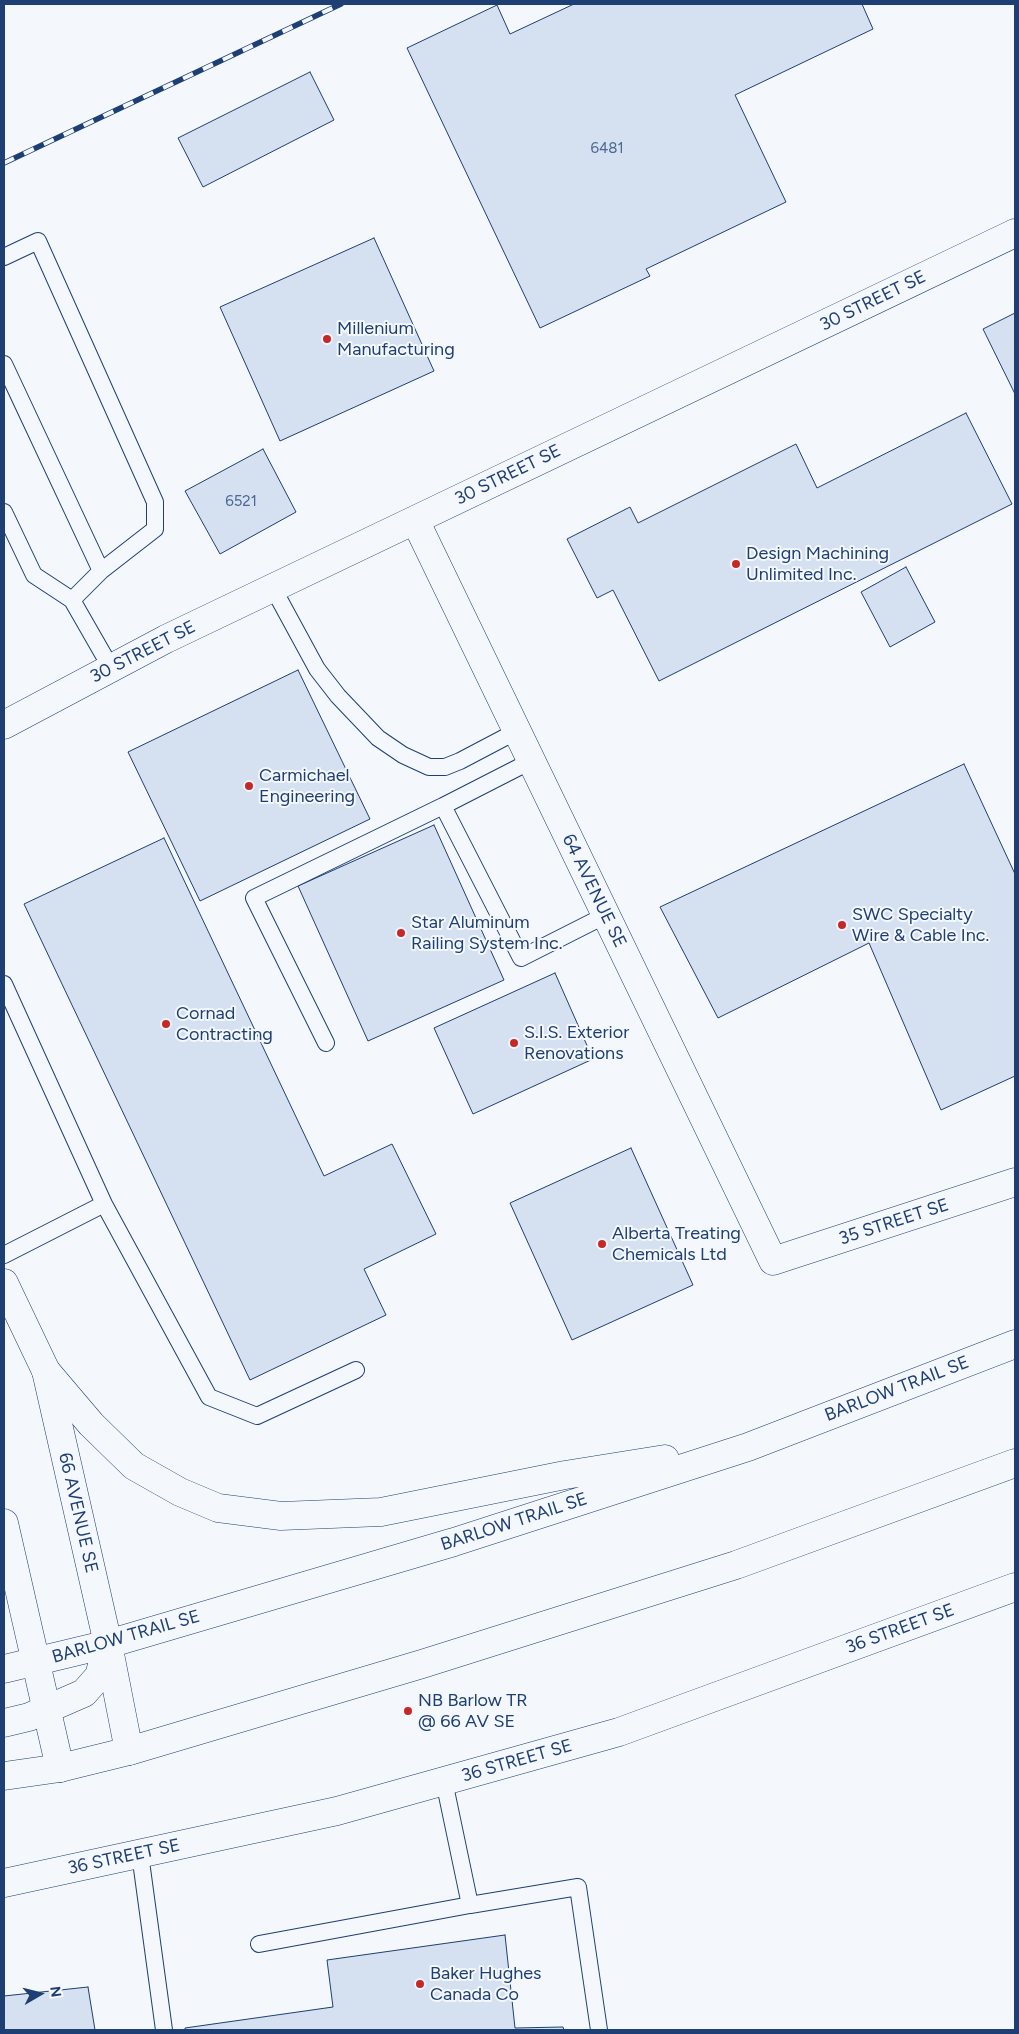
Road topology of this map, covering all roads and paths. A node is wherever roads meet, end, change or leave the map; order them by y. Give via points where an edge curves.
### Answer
1 (1015, 233) edge
2 (4, 258) edge
3 (4, 364) edge
4 (4, 512) edge
5 (415, 520) junction
6 (101, 571) junction
7 (273, 588) junction
8 (72, 600) junction
9 (111, 668) junction
10 (4, 724) edge
11 (517, 731) junction
12 (531, 761) junction
13 (443, 806) junction
14 (606, 915) junction
15 (4, 984) edge
16 (326, 1044) dead end
17 (1015, 1182) edge
18 (104, 1204) junction
19 (4, 1255) edge
20 (773, 1262) joint
21 (4, 1283) edge
22 (1015, 1344) edge
23 (356, 1370) dead end
24 (46, 1371) junction
25 (748, 1447) junction
26 (1015, 1463) edge
27 (4, 1524) edge
28 (1015, 1587) edge
29 (108, 1644) junction
30 (36, 1662) junction
31 (4, 1669) edge
32 (46, 1709) junction
33 (4, 1723) edge
34 (129, 1751) junction
35 (60, 1768) junction
36 (4, 1776) edge
37 (444, 1781) junction
38 (140, 1854) junction
39 (4, 1883) edge
40 (470, 1905) junction
41 (259, 1944) dead end
42 (164, 2030) edge
43 (599, 2030) edge

1 - 5 street, 30 STREET SE
2 - 6 lane via 38,241 155,502 155,529
3 - 6 lane
4 - 8 lane via 34,575
5 - 7 street, 30 STREET SE
5 - 11 street, 64 AVENUE SE
6 - 8 lane
7 - 9 street, 30 STREET SE
7 - 11 lane via 317,668 338,696 378,738 403,755 429,767 445,767
8 - 9 lane
9 - 10 street, 30 STREET SE
11 - 12 street, 64 AVENUE SE
12 - 13 lane
12 - 14 street, 64 AVENUE SE
13 - 14 lane via 520,958
13 - 16 lane via 254,898
14 - 20 street, 64 AVENUE SE
15 - 18 lane
17 - 20 street, 35 STREET SE
18 - 19 lane
18 - 23 lane via 209,1397 257,1416
21 - 24 street, 66 AVENUE SE
22 - 25 street, BARLOW TRAIL SE
24 - 25 street via 91,1424 134,1466 180,1492 218,1508 281,1516 381,1512 565,1475
24 - 29 street, 66 AVENUE SE
25 - 29 street, BARLOW TRAIL SE via 454,1542
26 - 34 street via 736,1565 422,1664
27 - 30 street
28 - 37 street, 36 STREET SE via 619,1732
29 - 30 street, BARLOW TRAIL SE
29 - 32 street via 99,1676 84,1693
29 - 34 street, 66 AVENUE SE
30 - 31 street, BARLOW TRAIL SE
30 - 32 street
32 - 33 street
32 - 35 street
34 - 35 street
35 - 36 street
37 - 38 street, 36 STREET SE via 337,1811
37 - 40 lane
38 - 39 street, 36 STREET SE
38 - 42 lane
40 - 41 lane
40 - 43 lane via 578,1887

